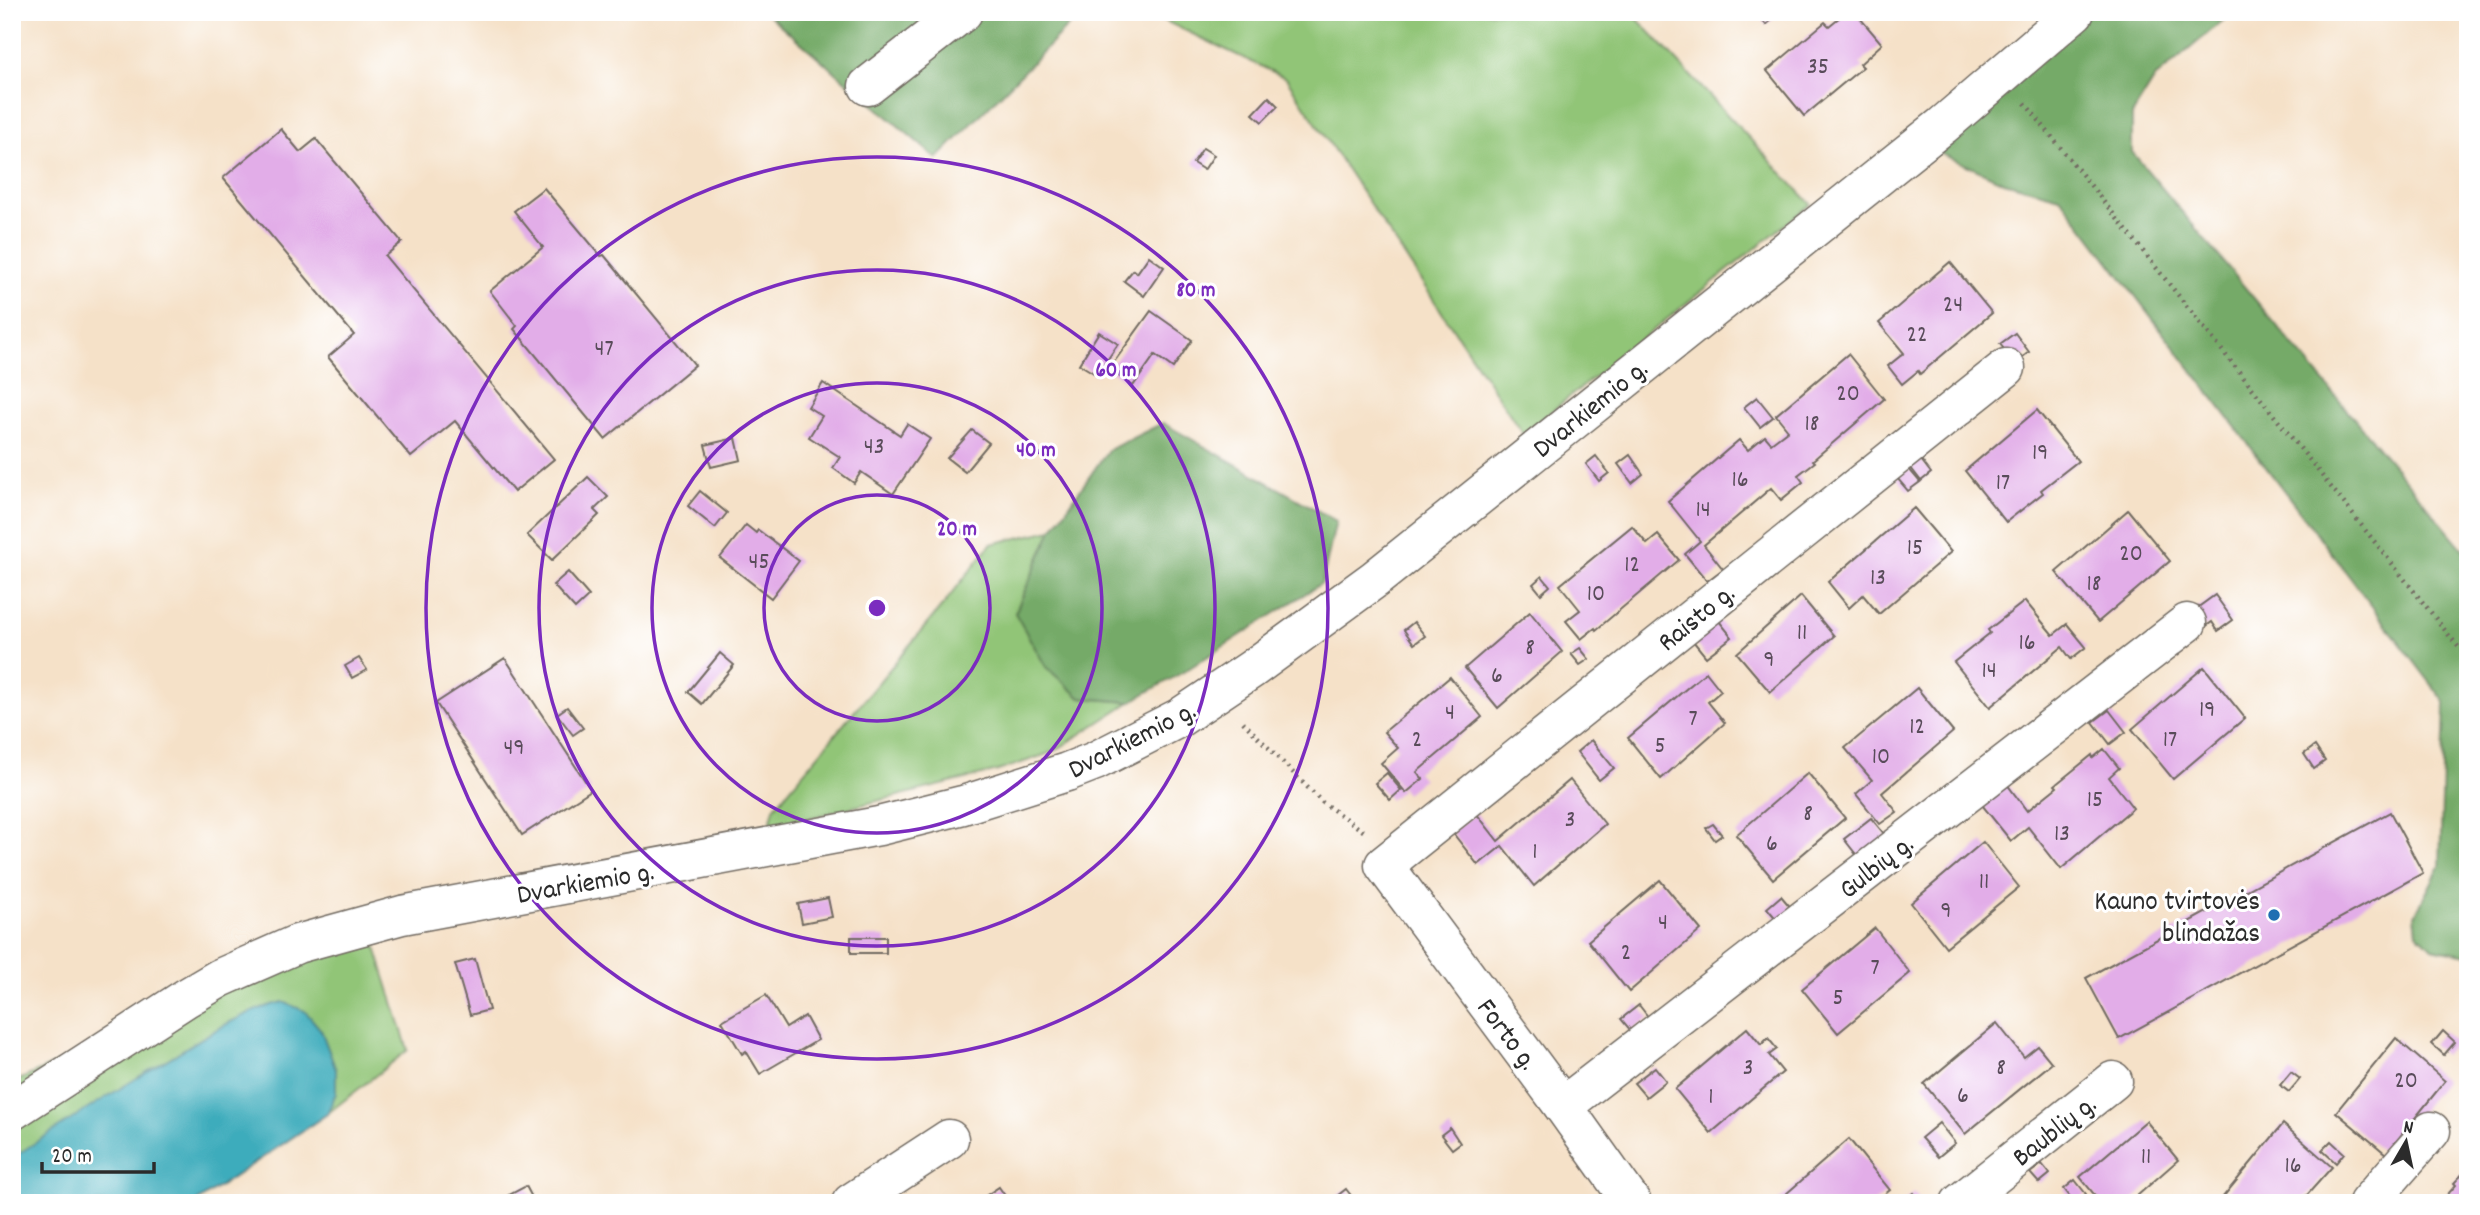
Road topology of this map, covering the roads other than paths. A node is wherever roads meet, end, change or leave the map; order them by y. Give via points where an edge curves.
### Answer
1 (963, 12) edge
2 (2075, 12) edge
3 (868, 86) dead end
4 (2006, 368) dead end
5 (2187, 623) dead end
6 (1378, 853) joint
7 (2113, 1082) dead end
8 (1563, 1106) junction
9 (12, 1111) edge
10 (2431, 1130) dead end
11 (949, 1139) dead end
12 (851, 1203) edge
13 (1632, 1203) edge
14 (1960, 1203) edge
15 (2368, 1203) edge

1 - 3 street
2 - 9 street, Dvarkiemio g. via 1834,213 1375,579 1179,718 1095,761 963,805 879,826 402,915 297,944 220,978
4 - 6 street, Raisto g.
5 - 8 street, Gulbių g.
6 - 8 street, Forto g.
7 - 14 street, Baublių g.
8 - 13 street, Forto g.
10 - 15 street
11 - 12 street

